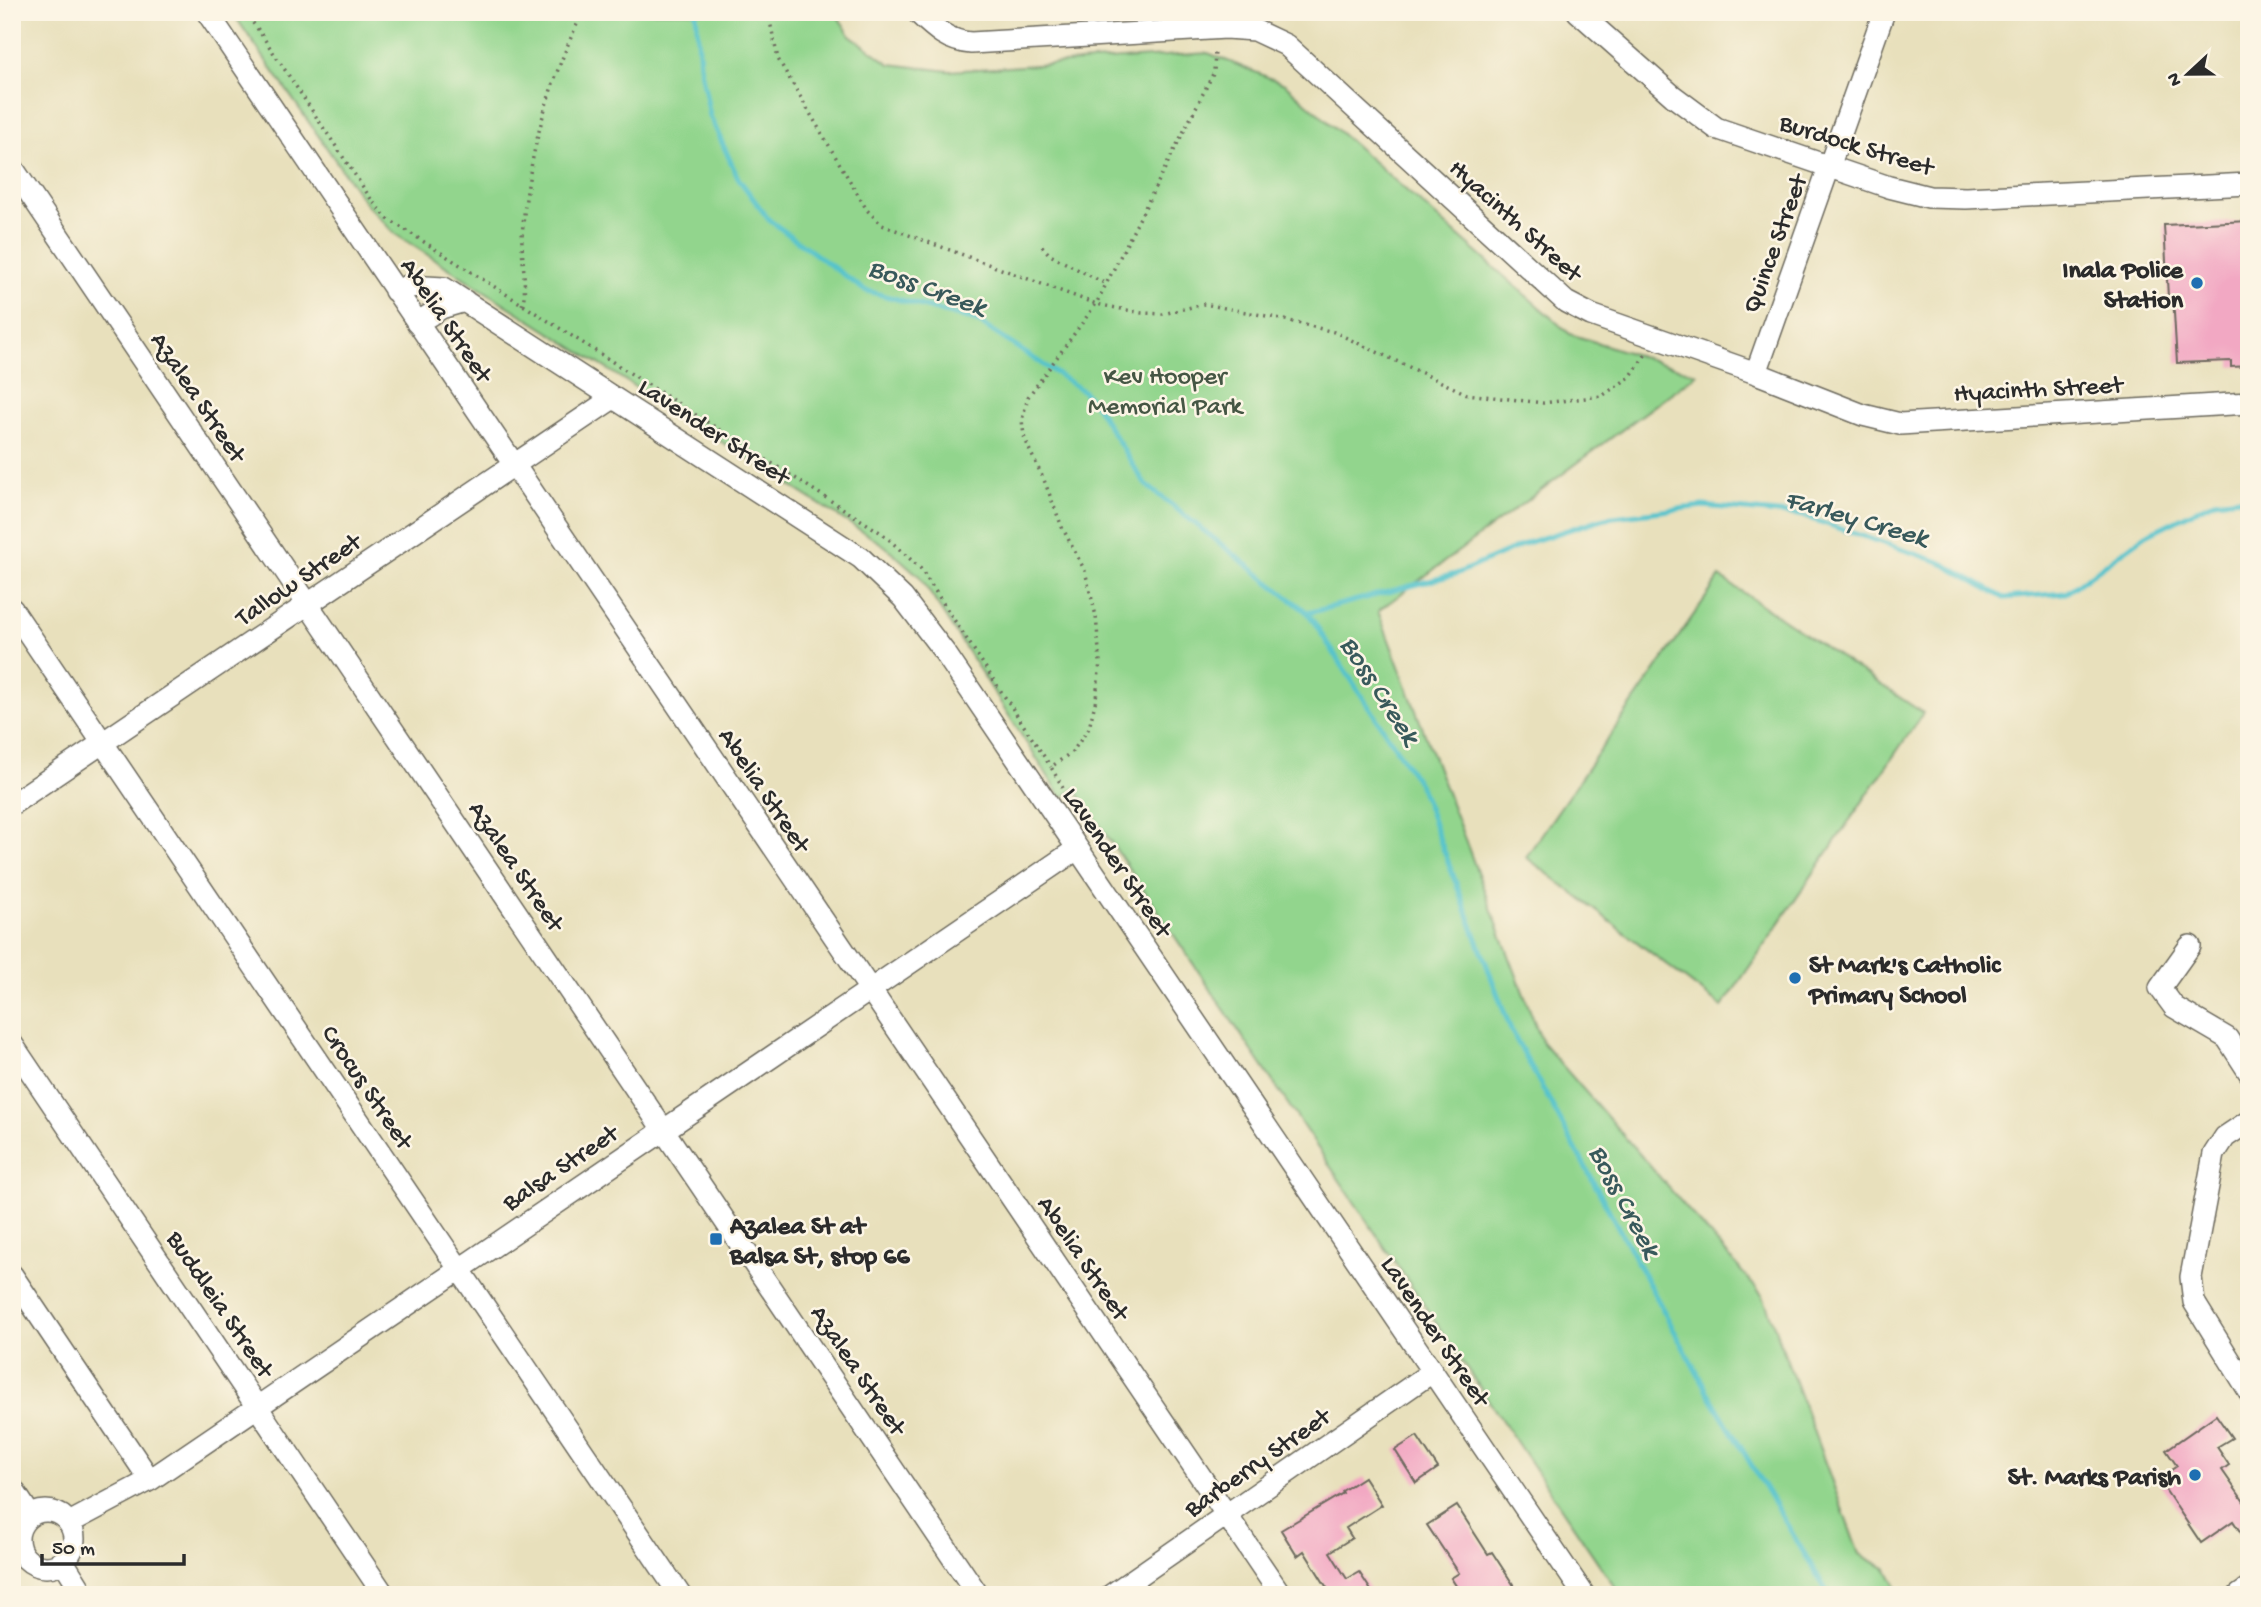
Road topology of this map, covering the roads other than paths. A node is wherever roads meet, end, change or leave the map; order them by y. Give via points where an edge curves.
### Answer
1 (207, 12) edge
2 (917, 12) edge
3 (1578, 12) edge
4 (1884, 12) edge
5 (1254, 21) edge
6 (12, 167) edge
7 (1830, 167) junction
8 (2249, 184) edge
9 (395, 291) junction
10 (465, 301) junction
11 (417, 323) junction
12 (1756, 373) junction
13 (613, 398) junction
14 (2249, 403) edge
15 (513, 465) junction
16 (307, 605) junction
17 (12, 609) edge
18 (103, 743) junction
19 (12, 804) edge
20 (1077, 849) junction
21 (2190, 946) dead end
22 (869, 991) junction
23 (12, 1044) edge
24 (2249, 1072) edge
25 (2249, 1121) edge
26 (664, 1129) junction
27 (458, 1269) junction
28 (12, 1275) edge
29 (1432, 1372) junction
30 (2249, 1391) edge
31 (258, 1405) junction
32 (150, 1480) junction
33 (12, 1488) edge
34 (30, 1515) junction
35 (1228, 1516) junction
36 (69, 1523) junction
37 (18, 1560) edge
38 (63, 1561) junction
39 (2249, 1588) edge
40 (83, 1595) edge
41 (384, 1595) edge
42 (680, 1595) edge
43 (978, 1595) edge
44 (1111, 1595) edge
45 (1281, 1595) edge
46 (1584, 1595) edge
47 (2239, 1595) edge

1 - 9 street, Abelia Street
2 - 5 street, Hyacinth Street via 944,36 971,43 1215,29
3 - 7 street, Burdock Street via 1716,128
4 - 7 street, Quince Street
5 - 12 street, Hyacinth Street via 1286,45 1566,302
6 - 16 street, Azalea Street
7 - 8 street, Burdock Street via 1929,197
7 - 12 street, Quince Street
9 - 10 street, Lavender Street via 408,286 444,288
9 - 11 street, Abelia Street
10 - 11 street via 441,308
10 - 13 street, Lavender Street
11 - 15 street, Abelia Street
12 - 14 street, Hyacinth Street via 1863,415 1900,424
13 - 15 street, Tallow Street
13 - 20 street, Lavender Street via 861,558 903,598
15 - 16 street, Tallow Street
15 - 22 street, Abelia Street
16 - 18 street, Tallow Street
16 - 26 street, Azalea Street
17 - 18 street, Crocus Street
18 - 19 street, Tallow Street
18 - 27 street, Crocus Street
20 - 22 street, Balsa Street
20 - 29 street, Lavender Street
21 - 24 street via 2160,988 2174,1007 2227,1038
22 - 26 street, Balsa Street
22 - 35 street, Abelia Street
23 - 31 street, Buddleia Street
25 - 30 street via 2225,1137 2214,1154 2191,1277 2194,1302
26 - 27 street, Balsa Street
26 - 43 street, Azalea Street
27 - 31 street, Balsa Street
27 - 42 street, Crocus Street
28 - 32 street
29 - 35 street, Barberry Street
29 - 46 street, Lavender Street
31 - 32 street, Balsa Street
31 - 41 street, Buddleia Street
32 - 36 street, Balsa Street
33 - 34 street
34 - 36 street via 56,1512
34 - 37 street via 19,1530
35 - 44 street, Barberry Street
35 - 45 street, Abelia Street
36 - 38 street via 73,1547
37 - 38 street via 47,1567
38 - 40 street
39 - 47 street

